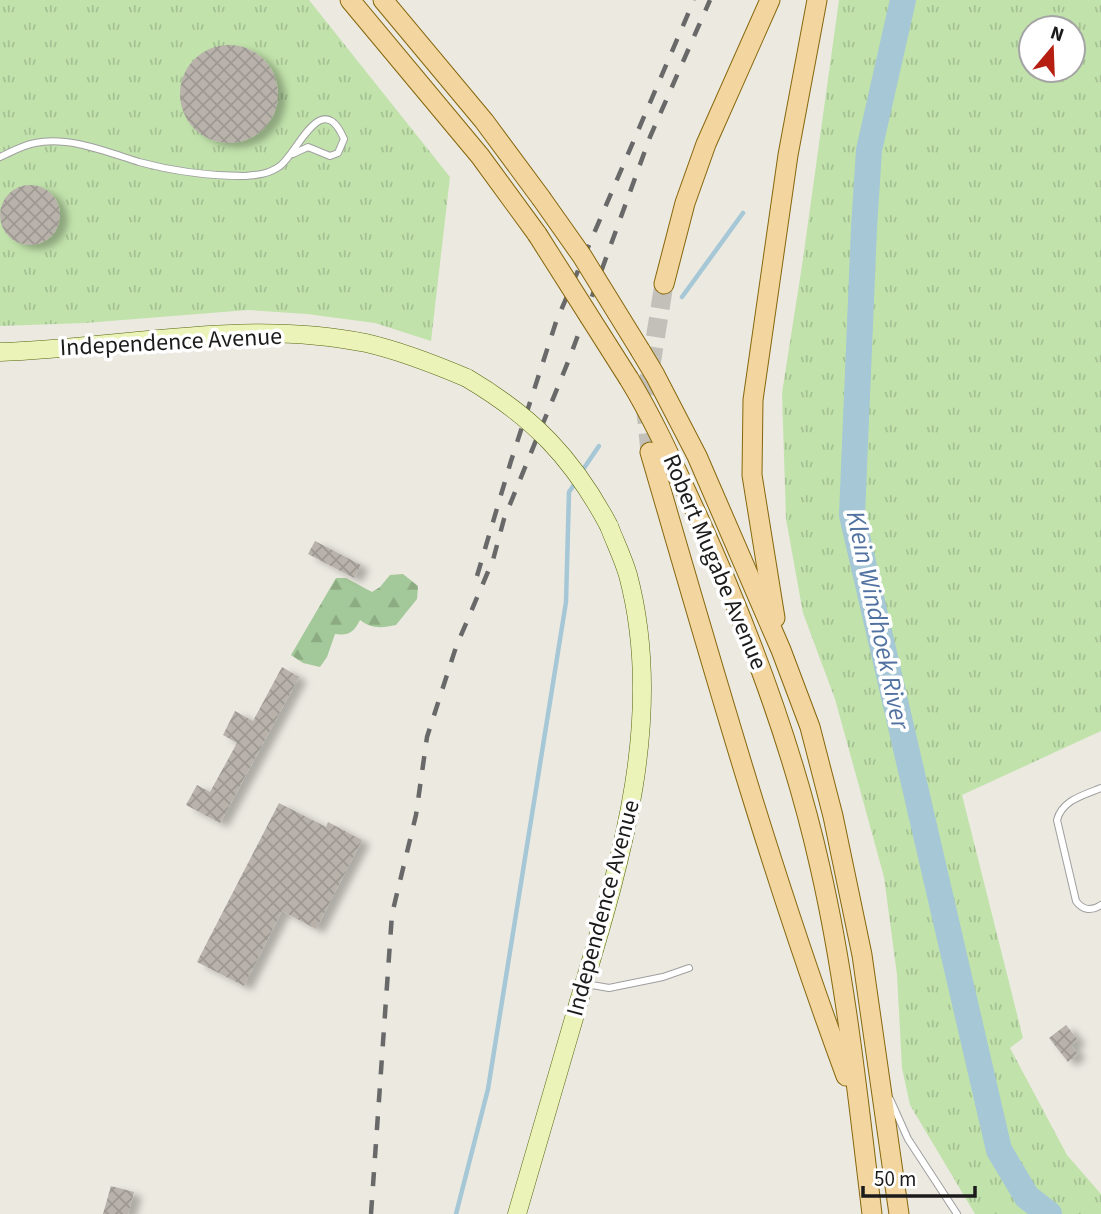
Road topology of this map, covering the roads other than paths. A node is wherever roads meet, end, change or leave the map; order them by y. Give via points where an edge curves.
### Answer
1 (350, 0) edge
2 (383, 0) edge
3 (770, 0) edge
4 (817, 0) edge
5 (293, 154) junction
6 (0, 157) edge
7 (664, 284) tunnel mouth
8 (0, 352) edge
9 (650, 452) tunnel mouth
10 (781, 650) junction
11 (1101, 788) edge
12 (1101, 905) edge
13 (689, 968) dead end
14 (584, 984) junction
15 (880, 1074) junction
16 (860, 1113) junction
17 (517, 1214) edge
18 (872, 1214) edge
19 (898, 1214) edge
20 (957, 1214) edge

1 - 16 main road, Robert Mugabe Avenue, bridge via 472,146 537,234 647,409 677,473 751,640 820,866
2 - 10 main road, Robert Mugabe Avenue, bridge via 462,93 541,198 655,374 697,456
3 - 7 main road via 706,144
4 - 10 main road via 788,155 753,400 752,475
5 - 5 lane via 316,121 334,123 344,139 338,153 330,156 308,146
5 - 6 lane via 265,175 242,176 191,172 55,142 34,143
8 - 14 main road, Independence Avenue, bridge via 227,335 334,338 393,349 433,363 491,392 530,420 578,474 609,526 628,577 636,620 641,708 638,765 628,826
9 - 16 main road via 742,767 814,989
10 - 15 main road, Robert Mugabe Avenue via 810,727 833,816 862,955
11 - 12 lane via 1066,803 1058,820 1076,901 1088,910
13 - 14 lane via 609,988
14 - 17 main road, Independence Avenue
15 - 19 main road, Robert Mugabe Avenue
15 - 20 lane via 908,1139
16 - 18 main road, Robert Mugabe Avenue

